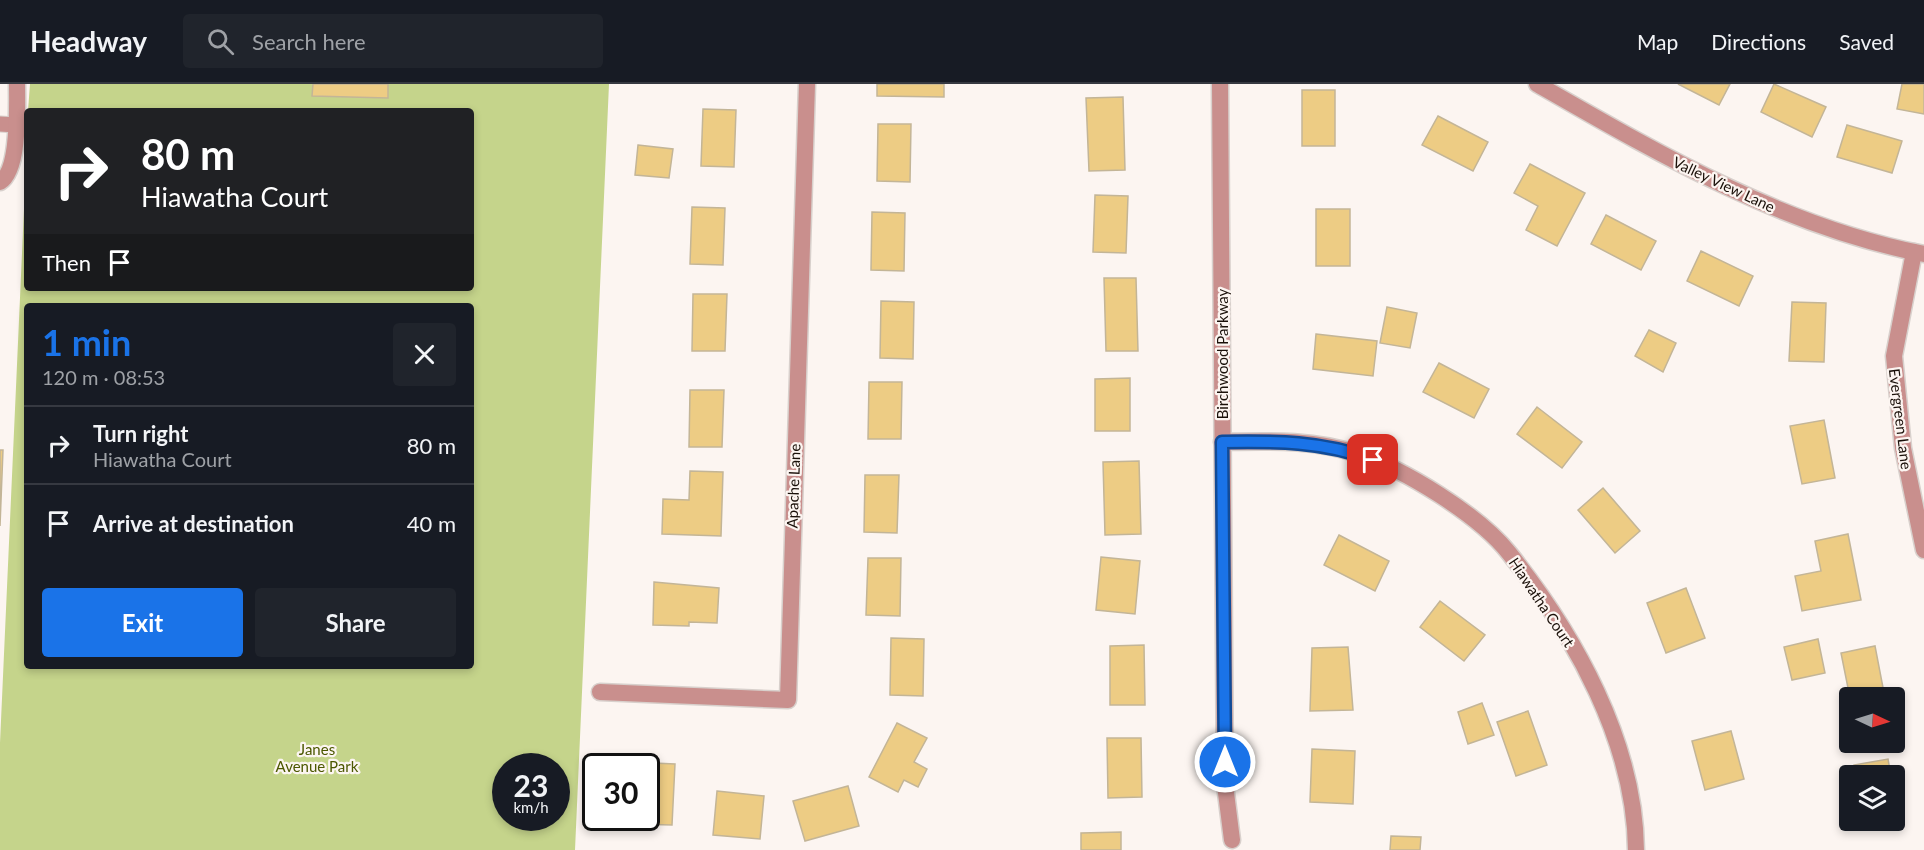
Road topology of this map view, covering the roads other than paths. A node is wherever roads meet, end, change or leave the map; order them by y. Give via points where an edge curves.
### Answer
1 (17, 84) edge
2 (807, 84) edge
3 (1220, 84) edge
4 (1537, 84) edge
5 (8, 125) edge
6 (0, 182) edge
7 (1919, 253) edge
8 (1222, 442) junction
9 (1924, 550) edge
10 (600, 692) dead end
11 (1232, 840) dead end
12 (1636, 850) edge

1 - 5 street
2 - 10 street, Apache Lane via 788,700
3 - 8 street, Birchwood Parkway
4 - 7 street, Valley View Lane via 1676,163 1750,198 1810,222
5 - 6 street via 11,162
7 - 9 street, Evergreen Lane via 1894,356 1903,448
8 - 11 street, Birchwood Parkway via 1225,785
8 - 12 street, Hiawatha Court via 1307,443 1357,453 1389,466 1443,499 1508,552 1579,658 1603,705 1628,780

